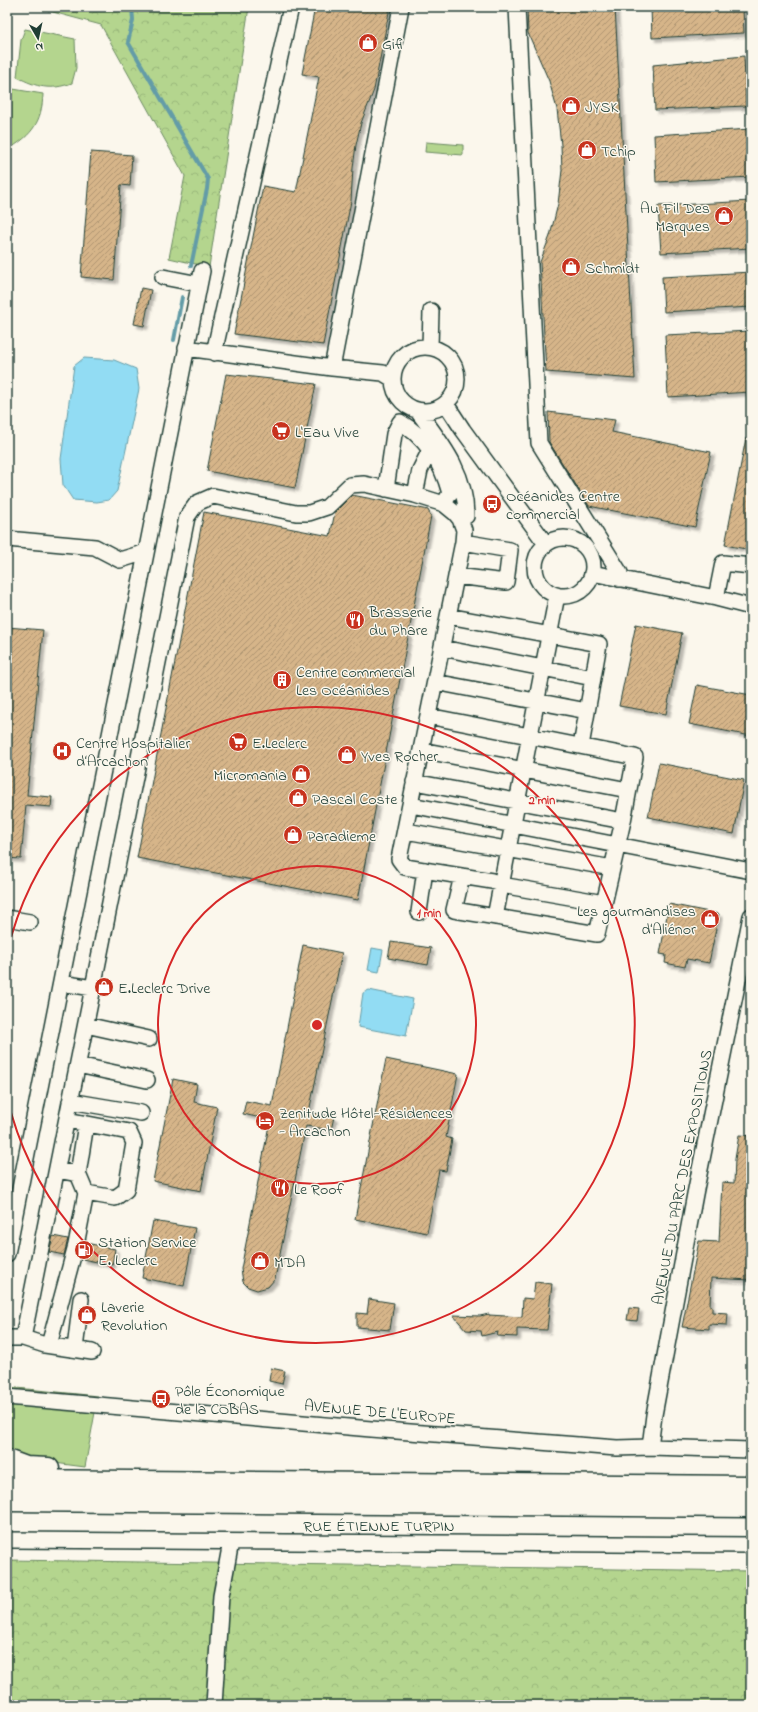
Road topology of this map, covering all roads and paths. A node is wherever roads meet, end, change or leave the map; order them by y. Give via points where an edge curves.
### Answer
1 (291, 7) edge
2 (401, 7) edge
3 (517, 7) edge
4 (163, 278) dead end
5 (431, 311) dead end
6 (430, 347) junction
7 (186, 348) junction
8 (214, 353) junction
9 (332, 368) junction
10 (393, 379) junction
11 (446, 404) junction
12 (417, 410) junction
13 (430, 450) junction
14 (386, 489) junction
15 (415, 495) junction
16 (444, 504) junction
17 (460, 520) junction
18 (7, 539) edge
19 (464, 542) junction
20 (546, 544) junction
21 (146, 552) junction
22 (751, 566) edge
23 (592, 573) junction
24 (456, 576) junction
25 (619, 579) junction
26 (557, 595) junction
27 (716, 598) junction
28 (751, 607) edge
29 (448, 616) junction
30 (550, 635) junction
31 (442, 648) junction
32 (543, 668) junction
33 (593, 678) junction
34 (435, 682) junction
35 (536, 701) junction
36 (587, 711) junction
37 (428, 716) junction
38 (530, 736) junction
39 (581, 746) junction
40 (421, 750) junction
41 (524, 770) junction
42 (414, 782) junction
43 (628, 790) junction
44 (516, 801) junction
45 (411, 805) junction
46 (622, 821) junction
47 (512, 825) junction
48 (406, 830) junction
49 (617, 846) junction
50 (508, 849) junction
51 (612, 868) junction
52 (425, 870) junction
53 (751, 871) edge
54 (462, 876) junction
55 (501, 884) junction
56 (604, 903) junction
57 (419, 912) dead end
58 (495, 916) junction
59 (751, 916) edge
60 (7, 918) edge
61 (30, 922) dead end
62 (61, 983) junction
63 (93, 988) junction
64 (86, 1025) junction
65 (149, 1039) dead end
66 (78, 1064) junction
67 (147, 1080) dead end
68 (70, 1101) junction
69 (141, 1113) dead end
70 (67, 1120) junction
71 (86, 1124) junction
72 (57, 1170) junction
73 (78, 1174) junction
74 (86, 1193) junction
75 (7, 1254) edge
76 (58, 1313) junction
77 (7, 1338) edge
78 (22, 1338) junction
79 (49, 1345) junction
80 (75, 1349) junction
81 (92, 1352) dead end
82 (7, 1397) edge
83 (650, 1447) junction
84 (751, 1450) edge
85 (7, 1460) edge
86 (7, 1481) edge
87 (134, 1482) junction
88 (751, 1487) edge
89 (7, 1500) edge
90 (751, 1506) edge
91 (7, 1540) edge
92 (231, 1542) junction
93 (751, 1545) edge
94 (214, 1705) edge

1 - 8 street
2 - 9 street
3 - 25 street via 539,443 620,573
4 - 7 street via 200,278
5 - 6 street
6 - 10 street via 419,347 400,358
6 - 11 street via 441,350 450,357 456,367 457,387
7 - 8 street
7 - 21 street
8 - 9 street
9 - 10 street via 383,373
10 - 12 street via 400,399 407,406
11 - 12 street via 432,410
11 - 20 street
12 - 17 street via 447,449 458,471 466,501 466,516
13 - 14 street via 413,430 400,422 394,434
13 - 15 street via 420,470
13 - 16 street via 444,472 450,493
14 - 15 street
14 - 63 street via 364,484 350,485 327,507 308,513 296,513 213,496 196,503 187,517
15 - 16 street
16 - 17 street
17 - 19 street via 464,530
18 - 21 street via 95,548 120,560
19 - 24 street
19 - 24 street via 510,550 506,582
20 - 23 street via 562,538 579,543 590,556
20 - 26 street via 536,559 536,573 542,586 548,592
21 - 62 street
22 - 27 street via 723,563
23 - 25 street
23 - 26 street via 583,589 575,594
24 - 29 street
25 - 27 street
26 - 30 street
27 - 28 street
29 - 30 street
29 - 31 street
30 - 32 street
30 - 33 street via 600,644
31 - 32 street
31 - 34 street
32 - 33 street
32 - 35 street
33 - 36 street
34 - 35 street
34 - 37 street
35 - 36 street
35 - 38 street
36 - 39 street
37 - 38 street
37 - 40 street
38 - 39 street
38 - 41 street
39 - 43 street via 634,757
40 - 41 street
40 - 42 street
41 - 43 street
41 - 44 street
42 - 44 street
42 - 45 street
43 - 46 street
44 - 46 street
44 - 47 street
45 - 47 street
45 - 48 street
46 - 49 street
47 - 49 street
47 - 50 street
48 - 50 street
48 - 52 street via 399,859 405,866
49 - 51 street
49 - 53 street
50 - 51 street
50 - 55 street
51 - 56 street
52 - 54 street
52 - 57 street
54 - 55 street
54 - 58 street via 454,910
55 - 56 street
55 - 58 street
56 - 58 street via 597,934
59 - 83 street, AVENUE DU PARC DES EXPOSITIONS via 695,1194
60 - 61 street
62 - 63 street
62 - 75 street
63 - 64 street
64 - 65 street
64 - 66 street
66 - 67 street
66 - 68 street
68 - 69 street
68 - 70 street
70 - 71 street
70 - 72 street
71 - 73 street
71 - 74 street via 129,1132 134,1143 126,1190 115,1198
72 - 73 street
72 - 78 street
73 - 74 street
74 - 76 street via 76,1245
76 - 79 street
76 - 80 street via 80,1306
77 - 78 street
78 - 79 street
79 - 80 street
80 - 81 street
82 - 83 street, AVENUE DE L'EUROPE via 419,1433 617,1448
83 - 84 street, AVENUE DE L'EUROPE
85 - 87 highway via 26,1468 75,1471
86 - 87 highway
87 - 88 highway
89 - 90 highway
91 - 92 street, RUE ÉTIENNE TURPIN
92 - 93 street, RUE ÉTIENNE TURPIN
92 - 94 street via 224,1573

